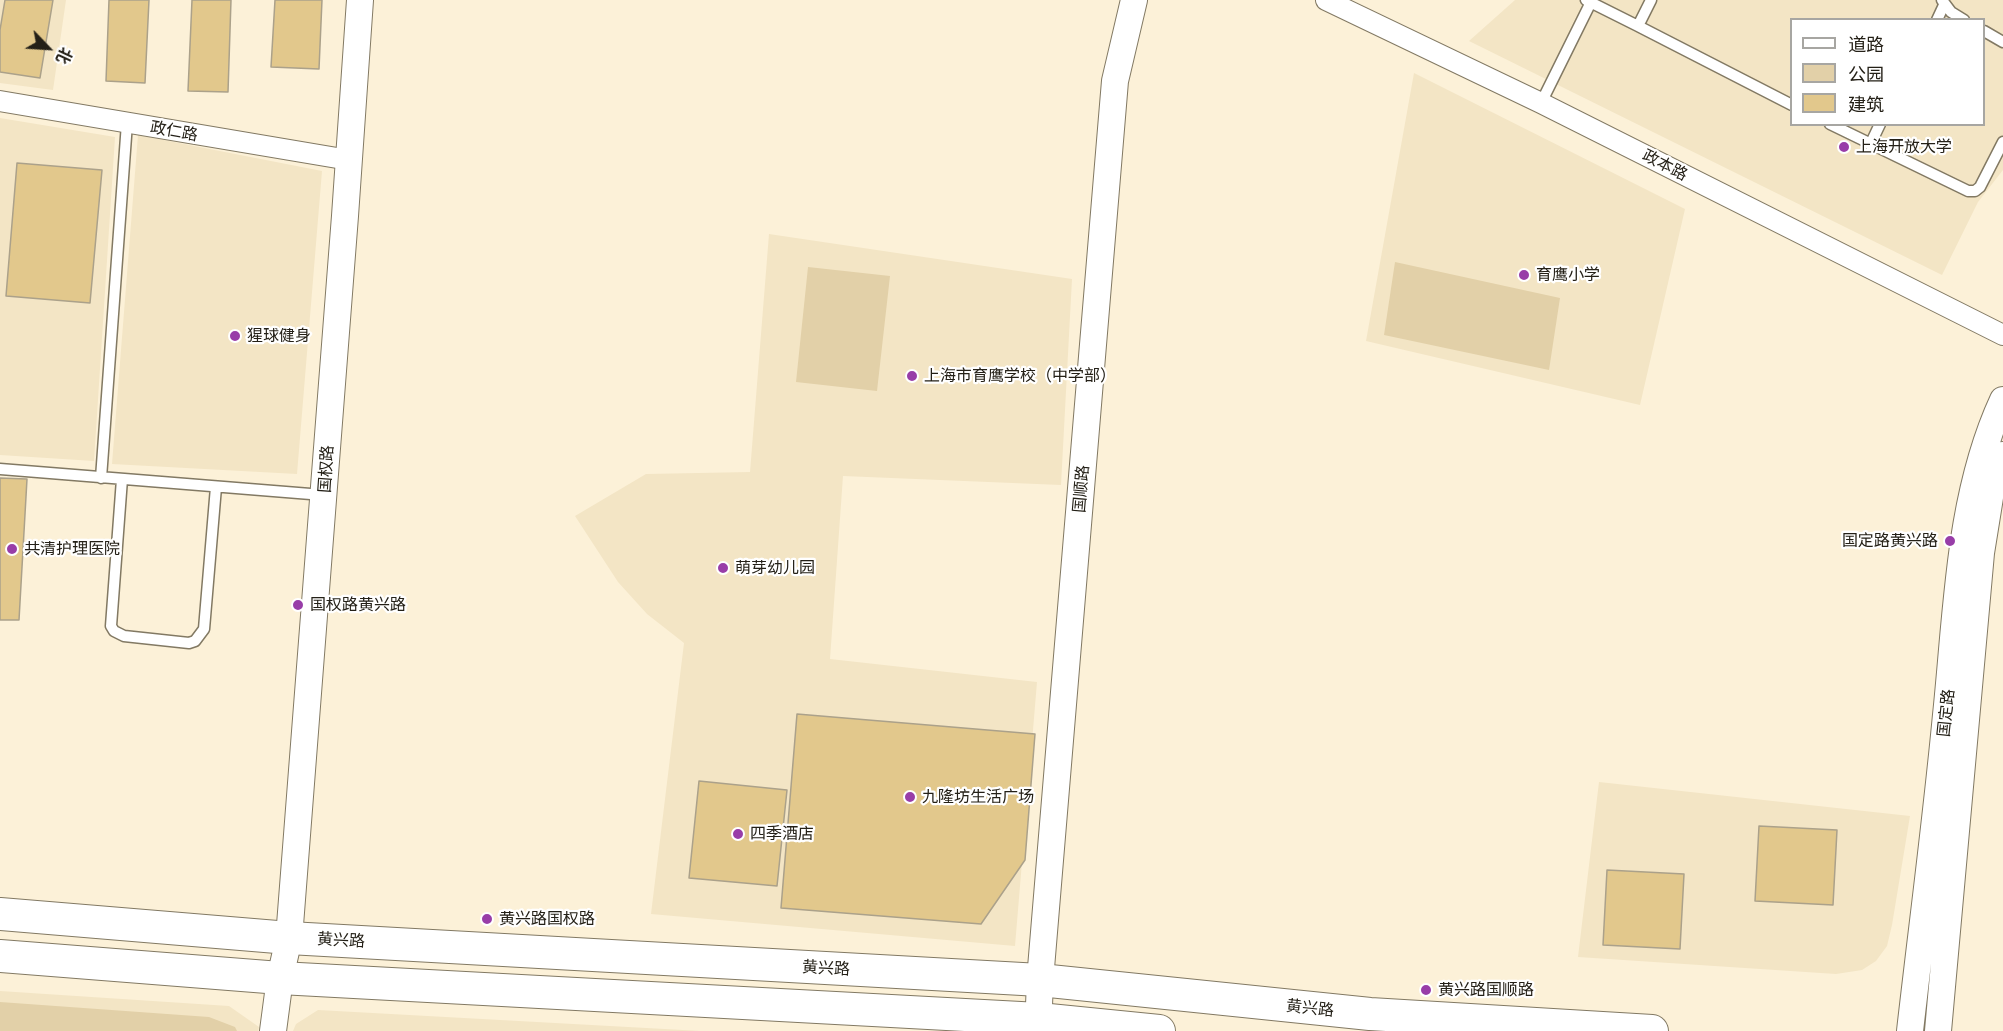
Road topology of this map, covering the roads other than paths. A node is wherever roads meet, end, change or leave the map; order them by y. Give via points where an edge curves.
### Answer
1 (360, 0) edge
2 (1134, 0) edge
3 (1326, 0) edge
4 (1651, 0) edge
5 (1588, 1) edge
6 (1943, 3) edge
7 (1938, 18) edge
8 (1961, 18) edge
9 (1638, 26) junction
10 (1985, 32) edge
11 (2003, 42) edge
12 (0, 101) edge
13 (1541, 103) junction
14 (1790, 104) edge
15 (127, 123) junction
16 (1834, 126) edge
17 (1879, 126) edge
18 (2003, 142) edge
19 (1870, 145) junction
20 (349, 160) junction
21 (2003, 335) edge
22 (2003, 400) edge
23 (2003, 455) edge
24 (0, 469) edge
25 (101, 478) junction
26 (122, 479) junction
27 (216, 487) junction
28 (324, 495) junction
29 (0, 914) edge
30 (289, 938) junction
31 (0, 956) edge
32 (280, 978) junction
33 (1040, 980) junction
34 (1038, 1025) edge
35 (273, 1031) edge
36 (1159, 1031) edge
37 (1652, 1031) edge
38 (1910, 1031) edge
39 (1938, 1031) edge

1 - 20 street, 国权路
2 - 33 street, 国顺路 via 1115,81
3 - 13 street, 政本路
4 - 9 lane
5 - 9 lane
5 - 13 lane
6 - 7 lane
6 - 8 lane
9 - 14 lane
10 - 11 lane
12 - 15 street, 政仁路
13 - 21 street, 政本路
15 - 20 street, 政仁路
15 - 25 lane
16 - 19 lane
17 - 19 lane
18 - 19 lane via 1975,191
20 - 28 street, 国权路
22 - 38 street, 国定路 via 1978,469 1964,540
23 - 39 street, 国定路 via 1991,491 1981,553
24 - 25 lane
25 - 26 lane
26 - 27 lane
26 - 27 lane via 111,626 124,636 189,643 204,629
27 - 28 lane
28 - 30 street, 国权路
29 - 30 main road, 黄兴路
30 - 32 street, 国权路
30 - 33 main road, 黄兴路
31 - 32 main road
32 - 34 main road
32 - 35 street, 国权路
33 - 34 street, 国顺路
33 - 37 main road, 黄兴路 via 1370,1014
34 - 36 main road

